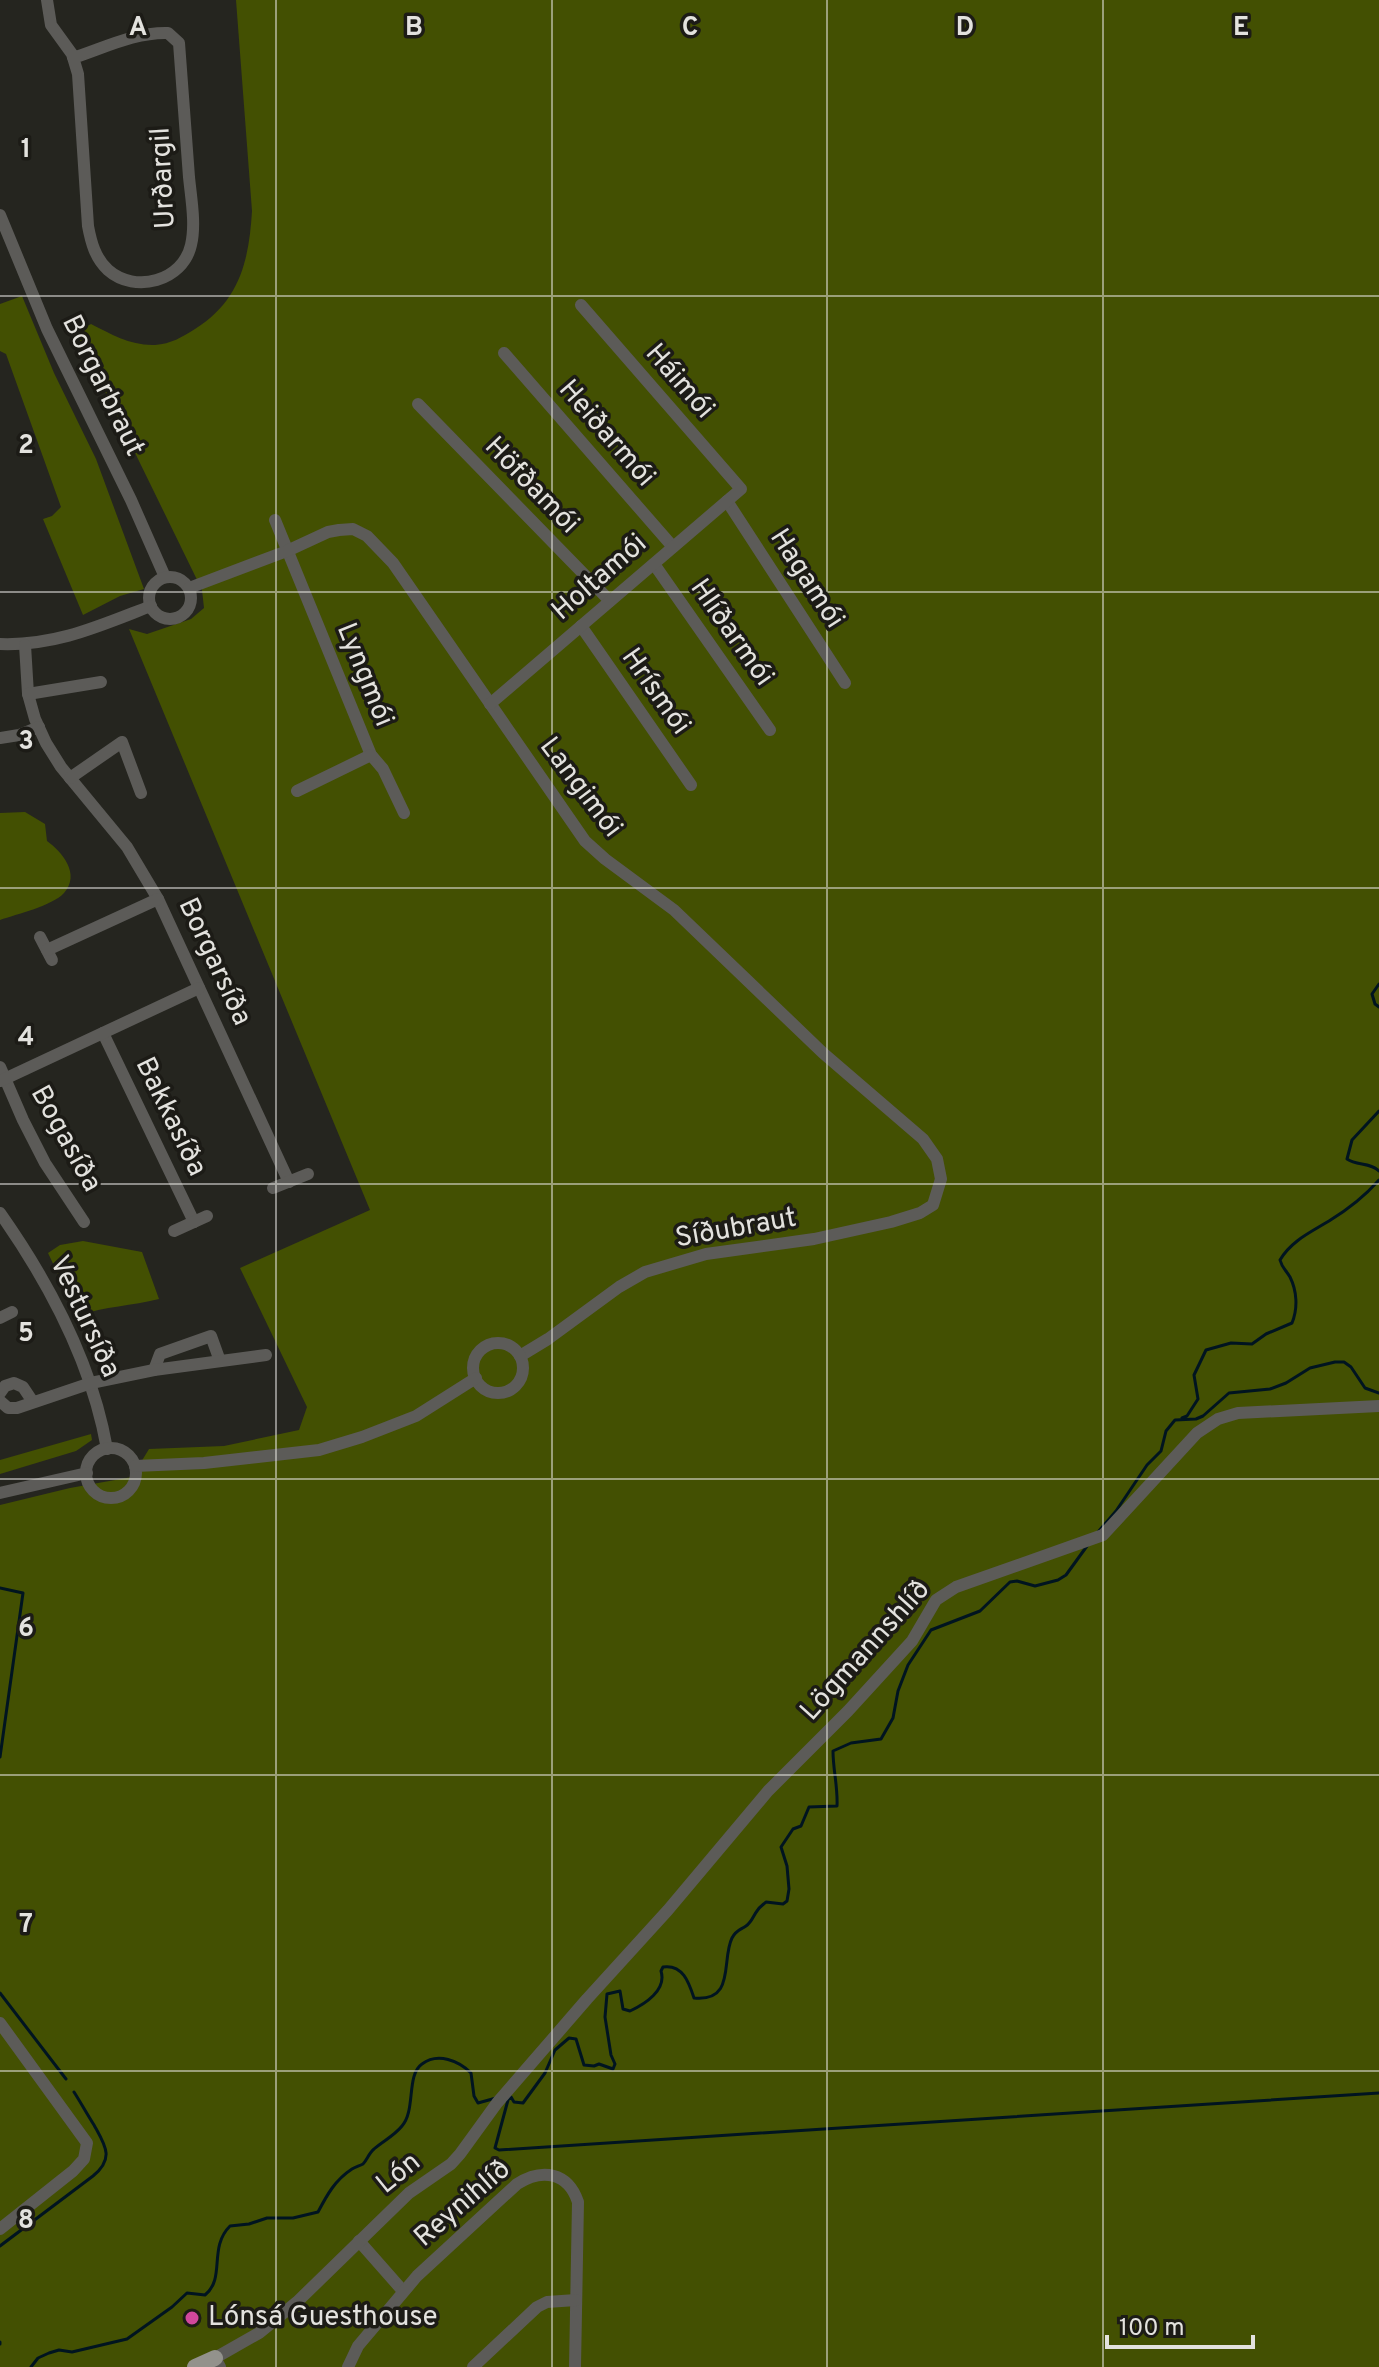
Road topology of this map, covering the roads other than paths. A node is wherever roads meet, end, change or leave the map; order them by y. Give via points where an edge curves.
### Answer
1 (47, 0) edge
2 (73, 58) junction
3 (0, 215) edge
4 (581, 305) dead end
5 (504, 353) dead end
6 (418, 404) dead end
7 (741, 489) joint
8 (727, 501) junction
9 (275, 520) dead end
10 (673, 547) junction
11 (287, 551) junction
12 (654, 564) junction
13 (165, 577) junction
14 (189, 588) junction
15 (610, 601) junction
16 (151, 606) junction
17 (581, 626) junction
18 (0, 644) edge
19 (25, 645) junction
20 (101, 682) dead end
21 (845, 683) dead end
22 (28, 694) junction
23 (490, 704) junction
24 (39, 727) junction
25 (770, 730) dead end
26 (0, 738) edge
27 (371, 755) junction
28 (70, 778) junction
29 (691, 785) dead end
30 (297, 791) dead end
31 (141, 793) dead end
32 (404, 813) dead end
33 (158, 899) junction
34 (40, 937) dead end
35 (199, 988) junction
36 (103, 1033) junction
37 (2, 1076) edge
38 (308, 1174) dead end
39 (289, 1182) junction
40 (273, 1188) dead end
41 (933, 1205) joint
42 (0, 1213) edge
43 (207, 1216) dead end
44 (84, 1222) dead end
45 (194, 1222) junction
46 (174, 1231) dead end
47 (266, 1355) dead end
48 (520, 1356) junction
49 (220, 1361) junction
50 (154, 1370) junction
51 (476, 1378) junction
52 (91, 1383) junction
53 (0, 1393) edge
54 (0, 1401) edge
55 (33, 1402) junction
56 (1379, 1406) edge
57 (107, 1449) junction
58 (135, 1466) junction
59 (87, 1473) junction
60 (0, 1493) edge
61 (587, 1999) joint
62 (0, 2023) edge
63 (0, 2229) edge
64 (359, 2241) junction
65 (403, 2291) junction
66 (576, 2300) junction
67 (217, 2363) edge
68 (195, 2367) edge
69 (348, 2367) edge
70 (473, 2367) edge
71 (575, 2367) edge

1 - 2 street, Urðargil via 51,25
2 - 2 street, Urðargil via 94,250 108,270 123,278 158,281 182,264 192,240 179,43 168,33 153,33
3 - 13 street, Borgarbraut via 47,329
4 - 7 street, Háimói
5 - 10 street, Heiðarmói
6 - 15 street, Höfðamói
7 - 8 street, Holtamói
8 - 10 street, Holtamói
8 - 21 street, Hagamói
9 - 11 street, Lyngmói
10 - 12 street, Holtamói
11 - 14 street, Langimói
11 - 23 street, Langimói via 339,530 367,536 393,563
11 - 27 street, Lyngmói
12 - 15 street, Holtamói
12 - 25 street, Hlíðarmói
13 - 14 street via 179,578
13 - 16 street via 153,585
14 - 16 street via 189,607 179,616 166,618
15 - 17 street, Holtamói
16 - 19 street via 72,636
17 - 23 street, Holtamói
17 - 29 street, Hrísmói
18 - 19 street
19 - 22 street, Borgarsíða
20 - 22 street
22 - 24 street, Borgarsíða
23 - 41 street, Langimói via 585,841 674,910 931,1149 941,1179
24 - 26 street
24 - 28 street, Borgarsíða
27 - 30 street
27 - 32 street, Lyngmói
28 - 31 street via 120,737
28 - 33 street, Borgarsíða via 127,847
33 - 34 street via 49,955
33 - 35 street, Borgarsíða
35 - 36 street
35 - 39 street, Borgarsíða
36 - 37 street
36 - 45 street, Bakkasíða
37 - 44 street, Bogasíða via 45,1163
38 - 39 street
39 - 40 street
41 - 48 street, Síðubraut via 891,1222 706,1254 645,1272
42 - 52 street, Vestursíða via 49,1289
43 - 45 street, Bakkasíða
45 - 46 street, Bakkasíða
47 - 49 street
48 - 51 street via 505,1344 488,1345 475,1360
48 - 51 street via 521,1378 509,1390 492,1392
49 - 50 street
49 - 50 street via 211,1336 160,1354
50 - 52 street
51 - 58 street via 416,1416 319,1450
52 - 55 street
52 - 57 street, Vestursíða
53 - 55 street via 14,1383
54 - 55 street via 8,1408
56 - 61 street, Lögmannshlíð via 1238,1413 1218,1419 1197,1433 1103,1535 956,1587 936,1600 912,1641 768,1791
57 - 58 street via 123,1451
57 - 59 street via 94,1456
58 - 59 street via 131,1488 111,1498 97,1493
59 - 60 street
61 - 64 street, Lón via 451,2164 409,2193
62 - 63 street via 87,2143 84,2159 73,2171
64 - 65 street
64 - 67 street, Lón via 278,2318
65 - 66 street, Reynihlíð via 517,2184 546,2174 569,2185 578,2202
65 - 69 street, Reynihlíð via 358,2346
66 - 70 street via 537,2307
66 - 71 street, Reynihlíð
67 - 68 main road

